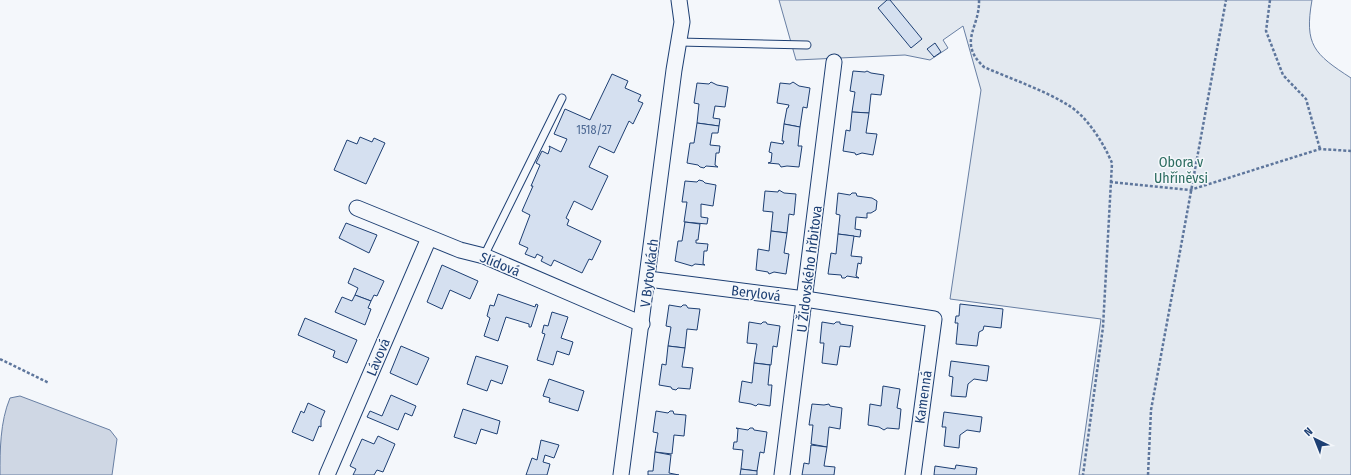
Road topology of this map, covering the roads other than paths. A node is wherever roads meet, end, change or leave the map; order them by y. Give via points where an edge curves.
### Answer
1 (679, 0) edge
2 (679, 42) junction
3 (807, 45) dead end
4 (834, 62) dead end
5 (562, 98) dead end
6 (357, 208) dead end
7 (429, 238) junction
8 (484, 256) junction
9 (648, 278) junction
10 (805, 299) junction
11 (934, 319) joint
12 (642, 324) junction
13 (327, 475) edge
14 (621, 475) edge
15 (782, 475) edge
16 (913, 475) edge

1 - 2 street, V Bytovkách via 682,22
2 - 3 lane
2 - 9 street, V Bytovkách
4 - 10 street, U Židovského hřbitova
5 - 8 lane
6 - 7 street, Slídová
7 - 8 street, Slídová
7 - 13 street, Lávová
8 - 12 street, Slídová
9 - 10 street, Berylová
9 - 12 street, V Bytovkách
10 - 11 street, Berylová
10 - 15 street, U Židovského hřbitova
11 - 16 street, Kamenná
12 - 14 street, V Bytovkách

